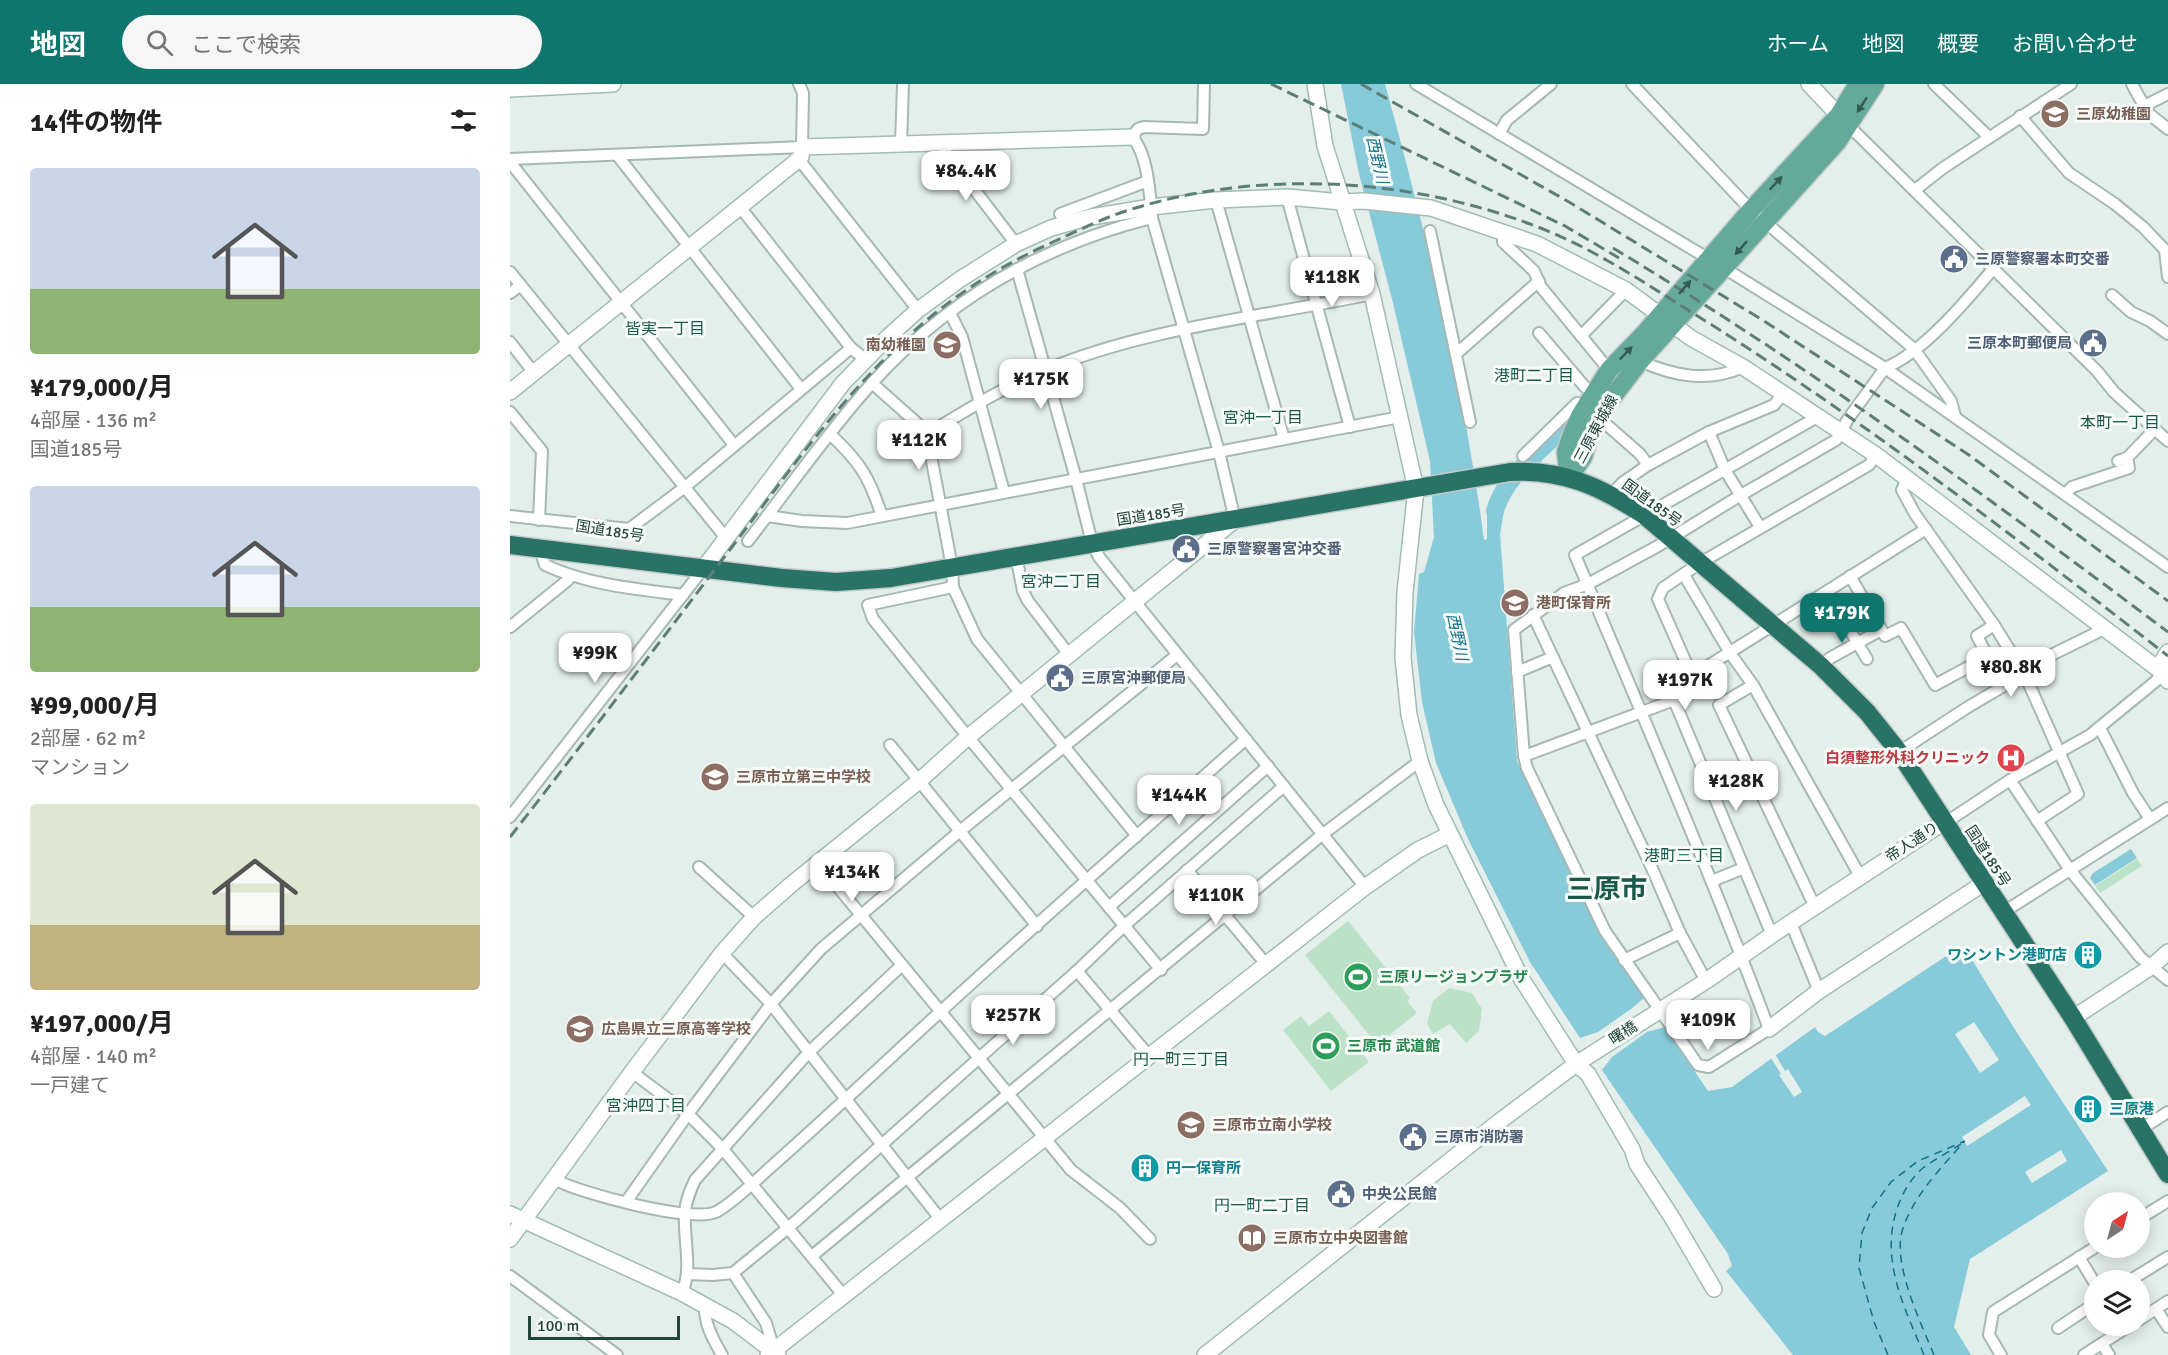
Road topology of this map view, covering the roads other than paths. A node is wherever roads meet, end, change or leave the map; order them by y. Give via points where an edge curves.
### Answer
1 (613, 84) edge
2 (799, 84) edge
3 (903, 84) edge
4 (1204, 84) edge
5 (1315, 84) edge
6 (1416, 84) edge
7 (1551, 84) edge
8 (1632, 84) edge
9 (1809, 84) edge
10 (1858, 84) edge
11 (1875, 84) edge
12 (1934, 84) edge
13 (2071, 84) edge
14 (2132, 84) edge
15 (527, 86) edge
16 (510, 89) edge
17 (2168, 94) edge
18 (2145, 106) junction
19 (2020, 116) junction
20 (1844, 120) junction
21 (2168, 129) edge
22 (1499, 134) junction
23 (1132, 137) junction
24 (1989, 137) junction
25 (939, 143) junction
26 (902, 144) junction
27 (801, 152) junction
28 (616, 155) junction
29 (510, 161) edge
30 (1148, 181) junction
31 (1915, 190) junction
32 (1287, 197) junction
33 (1216, 200) junction
34 (1342, 202) junction
35 (740, 207) junction
36 (1151, 212) junction
37 (1759, 215) junction
38 (1066, 224) junction
39 (1430, 231) dead end
40 (1503, 231) junction
41 (1016, 244) junction
42 (689, 248) junction
43 (2166, 249) edge
44 (1717, 263) junction
45 (1993, 268) junction
46 (1017, 269) junction
47 (510, 272) edge
48 (2168, 277) edge
49 (1539, 281) junction
50 (520, 285) junction
51 (1626, 290) junction
52 (510, 293) edge
53 (1372, 294) junction
54 (2112, 295) dead end
55 (621, 303) junction
56 (1316, 306) junction
57 (918, 310) junction
58 (950, 313) junction
59 (1249, 315) junction
60 (1666, 320) junction
61 (1184, 329) junction
62 (1539, 333) dead end
63 (2168, 333) edge
64 (1581, 336) junction
65 (510, 342) edge
66 (570, 345) junction
67 (851, 348) junction
68 (1914, 349) junction
69 (1456, 354) junction
70 (864, 359) junction
71 (1640, 361) junction
72 (1743, 366) junction
73 (1885, 368) junction
74 (1044, 370) junction
75 (1609, 370) junction
76 (534, 373) junction
77 (872, 383) junction
78 (801, 389) junction
79 (510, 392) edge
80 (1784, 393) junction
81 (981, 401) junction
82 (1592, 406) junction
83 (510, 412) edge
84 (1816, 414) junction
85 (1400, 417) junction
86 (1955, 417) junction
87 (1470, 422) dead end
88 (1350, 427) junction
89 (2155, 429) junction
90 (1709, 432) junction
91 (1842, 432) junction
92 (830, 435) junction
93 (925, 435) junction
94 (1284, 439) junction
95 (2168, 441) edge
96 (734, 445) junction
97 (1219, 452) junction
98 (1876, 455) junction
99 (1526, 464) junction
100 (1648, 465) junction
101 (1725, 470) junction
102 (1569, 477) junction
103 (1907, 478) junction
104 (1076, 479) junction
105 (685, 487) junction
106 (1422, 488) junction
107 (1004, 492) junction
108 (1612, 494) junction
109 (2065, 494) junction
110 (1741, 495) junction
111 (940, 505) junction
112 (1644, 515) junction
113 (510, 516) edge
114 (767, 516) junction
115 (882, 516) junction
116 (539, 520) junction
117 (1235, 520) junction
118 (1760, 527) junction
119 (1926, 529) junction
120 (510, 535) edge
121 (1669, 537) junction
122 (726, 538) junction
123 (748, 541) dead end
124 (1092, 543) junction
125 (510, 545) edge
126 (540, 549) junction
127 (1016, 556) junction
128 (1700, 563) junction
129 (952, 567) junction
130 (2168, 567) edge
131 (703, 569) junction
132 (1684, 575) junction
133 (569, 576) junction
134 (1851, 576) junction
135 (1587, 584) junction
136 (953, 586) junction
137 (683, 595) junction
138 (1135, 603) junction
139 (1533, 615) junction
140 (1841, 615) dead end
141 (1995, 625) junction
142 (1774, 626) junction
143 (2103, 626) junction
144 (510, 627) edge
145 (1881, 630) junction
146 (1858, 643) junction
147 (2168, 652) edge
148 (1730, 653) junction
149 (1178, 655) junction
150 (1070, 656) junction
151 (1552, 657) junction
152 (1988, 657) junction
153 (1867, 659) dead end
154 (1821, 666) junction
155 (1517, 672) junction
156 (2024, 673) junction
157 (2166, 674) edge
158 (1692, 676) junction
159 (1753, 685) junction
160 (2003, 686) junction
161 (1022, 695) junction
162 (1674, 700) junction
163 (1641, 714) junction
164 (2100, 728) junction
165 (1588, 733) junction
166 (968, 737) junction
167 (1246, 739) junction
168 (890, 745) dead end
169 (1065, 747) junction
170 (1899, 752) junction
171 (2060, 752) junction
172 (1524, 756) junction
173 (1420, 761) junction
174 (1268, 766) junction
175 (2010, 780) junction
176 (919, 781) junction
177 (1284, 786) junction
178 (1012, 790) junction
179 (2168, 808) edge
180 (510, 818) edge
181 (2150, 819) junction
182 (2037, 821) junction
183 (1944, 822) junction
184 (960, 831) junction
185 (1323, 834) junction
186 (1450, 834) junction
187 (1137, 836) junction
188 (819, 864) junction
189 (699, 867) dead end
190 (1744, 868) junction
191 (1187, 870) junction
192 (2070, 870) junction
193 (1860, 876) junction
194 (1087, 881) junction
195 (1712, 881) junction
196 (1983, 883) junction
197 (1365, 888) junction
198 (1815, 906) junction
199 (1109, 907) junction
200 (2002, 913) junction
201 (860, 915) junction
202 (1226, 916) junction
203 (754, 917) junction
204 (1791, 923) junction
205 (1037, 926) junction
206 (1124, 926) junction
207 (1680, 933) junction
208 (1772, 934) junction
209 (2168, 952) edge
210 (722, 954) junction
211 (1741, 956) junction
212 (1624, 960) junction
213 (1266, 964) junction
214 (902, 965) junction
215 (2151, 967) junction
216 (1161, 970) junction
217 (1077, 971) junction
218 (2168, 980) edge
219 (1706, 981) junction
220 (1819, 991) junction
221 (771, 1004) junction
222 (940, 1011) junction
223 (1111, 1011) junction
224 (1657, 1011) junction
225 (2073, 1018) junction
226 (1769, 1029) junction
227 (809, 1052) junction
228 (978, 1057) junction
229 (1150, 1057) junction
230 (1576, 1064) junction
231 (632, 1072) junction
232 (1009, 1095) junction
233 (846, 1100) junction
234 (2168, 1112) edge
235 (688, 1113) junction
236 (2141, 1129) junction
237 (1045, 1138) junction
238 (881, 1144) junction
239 (722, 1148) junction
240 (2168, 1174) edge
241 (908, 1178) junction
242 (554, 1179) junction
243 (752, 1183) junction
244 (2168, 1201) edge
245 (626, 1202) junction
246 (2150, 1212) edge
247 (685, 1213) junction
248 (517, 1217) edge
249 (940, 1220) junction
250 (788, 1228) junction
251 (510, 1239) edge
252 (1150, 1239) dead end
253 (2084, 1254) edge
254 (812, 1256) junction
255 (2079, 1257) junction
256 (2168, 1257) edge
257 (2087, 1270) edge
258 (2147, 1270) edge
259 (733, 1273) junction
260 (687, 1274) junction
261 (510, 1276) edge
262 (1714, 1289) dead end
263 (682, 1293) junction
264 (844, 1296) junction
265 (2168, 1301) edge
266 (705, 1305) junction
267 (2156, 1309) junction
268 (2084, 1311) edge
269 (2150, 1313) edge
270 (2168, 1327) edge
271 (2058, 1328) dead end
272 (2112, 1336) edge
273 (2102, 1344) junction
274 (773, 1353) edge
275 (617, 1355) edge
276 (722, 1355) edge
277 (1205, 1355) edge
278 (2001, 1355) edge
279 (2084, 1355) edge
280 (2109, 1355) edge

1 - 15 street
2 - 27 street via 803,93
3 - 26 street
4 - 23 street via 1203,129 1144,127
5 - 34 street via 1325,146
6 - 22 street
7 - 22 street via 1507,120
8 - 37 street
9 - 20 street
10 - 20 main road, 三原東城線
11 -> 20 main road, 三原東城線
12 - 24 street
13 - 19 street
14 - 18 street
15 - 16 street
17 - 18 street
18 - 21 street
19 - 24 street
19 - 43 street via 2069,173 2115,204
20 - 31 street
20 - 37 main road, 三原東城線
22 - 44 street
23 - 25 street
23 - 30 street via 1138,143
24 - 31 street
25 - 26 street
25 - 41 street
26 - 27 street
27 - 28 street
27 - 35 street
27 - 57 street via 801,162
28 - 29 street
28 - 42 street
29 - 55 street
30 - 36 street
30 - 38 street via 1060,214
31 - 45 street
32 - 33 street
32 - 34 street
32 - 56 street
33 - 36 street
33 - 59 street
34 - 40 street via 1422,207
34 - 53 street
35 - 42 street
35 - 67 street
36 - 38 street via 1091,217
36 - 46 street
36 - 61 street
37 - 44 main road, 三原東城線
37 - 68 street
38 - 41 street
39 - 69 street
40 - 49 street via 1503,242 1534,271
40 - 51 street
41 - 57 street
42 - 55 street
42 - 78 street
43 - 48 street
44 - 60 main road, 三原東城線
44 - 73 street
45 - 68 street via 1926,341
45 - 89 street
46 - 58 street
46 - 74 street
47 - 50 street
49 - 64 street
49 - 69 street
50 - 52 street
50 - 66 street
51 - 60 street
51 - 64 street
53 - 56 street
53 - 85 street
54 - 63 street via 2131,312
55 - 66 street
55 - 96 street
56 - 59 street
56 - 88 street
57 - 70 street
58 - 77 street via 902,352
58 - 81 street via 962,337
59 - 61 street
59 - 94 street
60 - 71 main road, 三原東城線
60 - 72 street
75 -> 60 main road, 三原東城線
61 - 74 street via 1125,343
61 - 97 street
62 - 82 street via 1586,387
64 - 75 street
65 - 76 street
66 - 76 street
66 - 105 street
67 - 70 street
67 - 78 street
68 - 73 street
68 - 86 street via 1951,401
69 - 87 street
70 - 122 street
71 - 72 street via 1663,372 1695,377 1730,373
71 - 82 main road, 三原東城線 via 1618,387
72 - 80 street
73 - 86 street
73 - 91 street
74 - 81 street
74 - 104 street
75 - 82 main road, 三原東城線
76 - 79 street
77 - 92 street
77 - 93 street
78 - 96 street
80 - 84 street
80 - 90 street via 1774,405
81 - 93 street
81 - 107 street
82 - 99 street via 1577,403
82 - 100 street
82 - 102 main road, 三原東城線 via 1566,452
83 - 116 street via 542,451
84 - 91 street
84 - 101 street via 1812,420
85 - 88 street
85 - 106 street
86 - 109 street
88 - 94 street
89 - 95 street
89 - 109 street via 2123,460 2129,468 2072,487
90 - 100 street
90 - 101 street
91 - 98 street
91 - 110 street via 1836,440
92 - 114 street
92 - 115 street via 860,464
93 - 111 street
94 - 97 street
96 - 105 street
97 - 104 street
97 - 117 street
98 - 103 street
98 - 118 street via 1869,465
99 - 102 highway, 国道185号
99 - 106 highway, 国道185号 via 1510,472
100 - 108 street
101 - 110 street
101 - 112 street
102 - 108 highway, 国道185号
103 - 119 street via 1902,490
103 - 143 street
104 - 107 street
104 - 124 street
105 - 116 street via 629,529
105 - 122 street
106 - 117 highway, 国道185号
106 - 173 street via 1405,592 1403,658
107 - 111 street
108 - 112 highway, 国道185号
109 - 130 street
110 - 118 street
110 - 121 street
111 - 115 street
111 - 129 street
112 - 121 highway, 国道185号
112 - 135 street via 1575,555
113 - 116 street
114 - 115 street via 848,523
114 - 123 street
117 - 124 highway, 国道185号
117 - 138 street
118 - 128 street
119 - 134 street
119 - 141 street
120 - 131 highway, 国道185号 via 666,558
121 - 128 highway, 国道185号
121 - 135 street
122 - 131 street
124 - 127 highway, 国道185号
124 - 138 street
125 - 126 highway, 国道185号
126 - 131 highway, 国道185号
126 - 133 street via 545,565
127 - 129 highway, 国道185号
127 - 150 street via 1028,601
128 - 132 street
128 - 142 highway, 国道185号
129 - 131 highway, 国道185号 via 891,578 836,582
129 - 136 street
131 - 137 street
132 - 148 street
132 - 158 street via 1663,588 1658,599
133 - 137 street
133 - 144 street
134 - 142 street
134 - 145 street
135 - 139 street via 1564,593
135 - 163 street
136 - 161 street via 977,639
136 - 166 street via 868,604 873,619
137 - 180 street
138 - 149 street
138 - 150 street
139 - 151 street
139 - 155 street via 1514,630
140 - 146 street
141 - 152 street via 1977,636
141 - 156 street
142 - 148 street
142 - 154 highway, 国道185号
143 - 156 street via 2033,664
143 - 157 street
145 - 146 street
145 - 152 street via 1885,636 1901,628 1935,685
146 - 153 street
146 - 154 street
147 - 157 street via 2163,660
148 - 158 street
148 - 159 street
149 - 167 street
149 - 169 street
150 - 161 street
151 - 155 street
151 - 165 street
152 - 160 street
154 - 170 highway, 国道185号 via 1872,717
155 - 172 street
156 - 160 street
156 - 171 street
157 - 164 street, 帝人通り
158 - 162 street
159 - 193 street
159 - 198 street via 1719,705
160 - 170 street
161 - 166 street
161 - 169 street
162 - 163 street
162 - 190 street
163 - 165 street
163 - 195 street
164 - 171 street, 帝人通り
164 - 181 street
165 - 172 street
165 - 207 street
166 - 176 street
166 - 178 street
167 - 174 street
167 - 187 street
168 - 176 street
169 - 178 street
169 - 187 street
170 - 183 highway, 国道185号
171 - 175 street, 帝人通り
171 - 182 street via 2078,794
172 - 212 street via 1605,931
173 - 185 street
173 - 186 street
174 - 177 street
174 - 199 street
175 - 182 street
175 - 183 street, 帝人通り
176 - 184 street
176 - 188 street
177 - 185 street
177 - 191 street
178 - 184 street
178 - 194 street
179 - 181 street
181 - 192 street
182 - 192 street
183 - 193 street, 帝人通り
183 - 196 highway, 国道185号
184 - 201 street
184 - 205 street
185 - 197 street
185 - 202 street
186 - 197 street via 1418,850
186 - 230 street via 1521,978
187 - 194 street
188 - 201 street
188 - 203 street
189 - 203 street
190 - 195 street
190 - 208 street
191 - 202 street
191 - 206 street
192 - 200 street
192 - 215 street
193 - 198 street, 帝人通り
194 - 199 street
194 - 205 street
195 - 211 street
196 - 200 highway, 国道185号
196 - 220 street
197 - 213 street
198 - 204 street, 帝人通り
199 - 206 street
200 - 225 highway, 国道185号
201 - 214 street
201 - 221 street via 821,948
202 - 213 street
202 - 216 street
203 - 210 street
204 - 208 street, 帝人通り
204 - 220 street
205 - 222 street
206 - 216 street
206 - 217 street
207 - 212 street
207 - 219 street
208 - 211 street, 帝人通り
209 - 215 street
210 - 221 street
210 - 231 street
211 - 219 street, 帝人通り
211 - 226 street
212 - 224 street
213 - 229 street
214 - 222 street
214 - 227 street
215 - 218 street
215 - 225 street
216 - 223 street
217 - 223 street
217 - 228 street
219 - 224 street, 帝人通り
220 - 226 street
221 - 227 street
221 - 235 street
222 - 228 street
222 - 233 street
223 - 229 street
223 - 232 street
224 - 226 street via 1698,1065 1709,1067
224 - 230 street, 曙橋
225 - 236 highway, 国道185号
227 - 233 street
227 - 239 street
228 - 232 street
228 - 238 street
229 - 237 street
230 - 262 street via 1588,1074 1632,1149 1636,1164
230 - 277 street, 曙橋
231 - 235 street
231 - 242 street
232 - 237 street
232 - 241 street
233 - 238 street
233 - 243 street
234 - 236 street
235 - 239 street
235 - 245 street
236 - 240 highway, 国道185号
237 - 249 street
237 - 252 street via 1071,1170 1120,1208
238 - 241 street
238 - 250 street
239 - 243 street
239 - 247 street via 694,1180
241 - 249 street
241 - 254 street
242 - 245 street
242 - 248 street
243 - 247 street via 717,1212
243 - 250 street
244 - 246 street
245 - 247 street
247 - 260 street
248 - 251 street
248 - 263 street
249 - 264 street
250 - 254 street
250 - 259 street
253 - 255 street
254 - 264 street
255 - 257 street
255 - 278 street via 1993,1312 1989,1335
256 - 258 street
259 - 260 street
259 - 274 street via 766,1323
260 - 263 street
261 - 275 street
263 - 266 street
264 - 274 street
265 - 267 street
266 - 274 street via 733,1321
266 - 276 street via 709,1331
267 - 269 street
267 - 270 street
268 - 271 street
272 - 273 street
273 - 279 street
273 - 280 street

